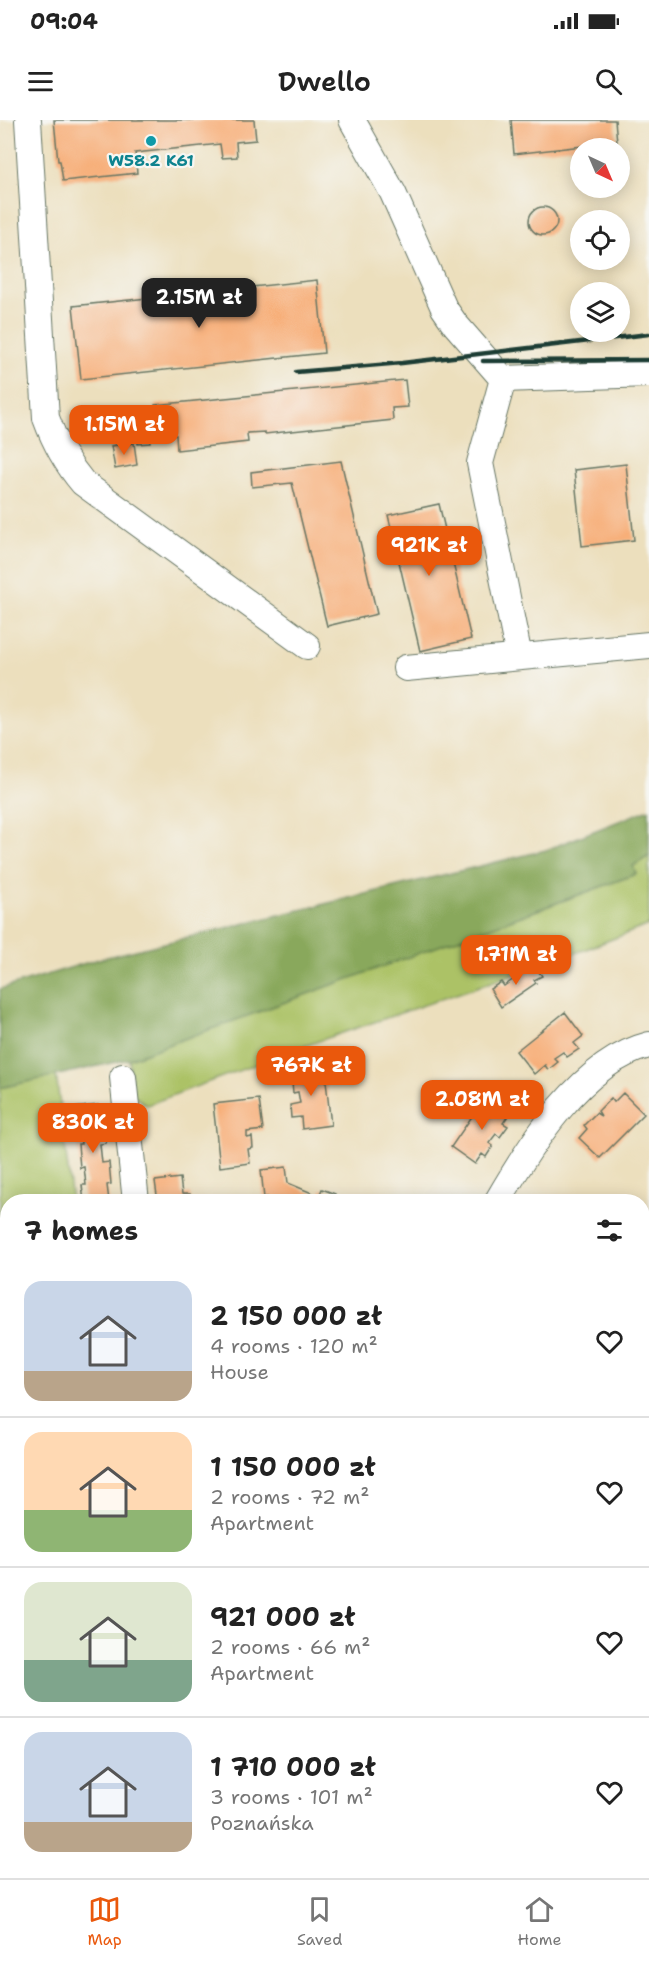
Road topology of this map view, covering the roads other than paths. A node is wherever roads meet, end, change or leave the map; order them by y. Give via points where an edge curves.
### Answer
1 (28, 120) edge
2 (352, 120) edge
3 (649, 374) edge
4 (503, 379) junction
5 (649, 645) edge
6 (307, 646) dead end
7 (519, 657) junction
8 (406, 668) dead end
9 (649, 1045) edge
10 (123, 1077) dead end
11 (135, 1194) edge
12 (502, 1194) edge

1 - 6 street via 46,418 53,438 83,483
2 - 4 street via 393,193 444,308
3 - 4 street
4 - 7 street via 480,463
5 - 7 street
7 - 8 street
9 - 12 street via 621,1056 568,1099 536,1139
10 - 11 street

